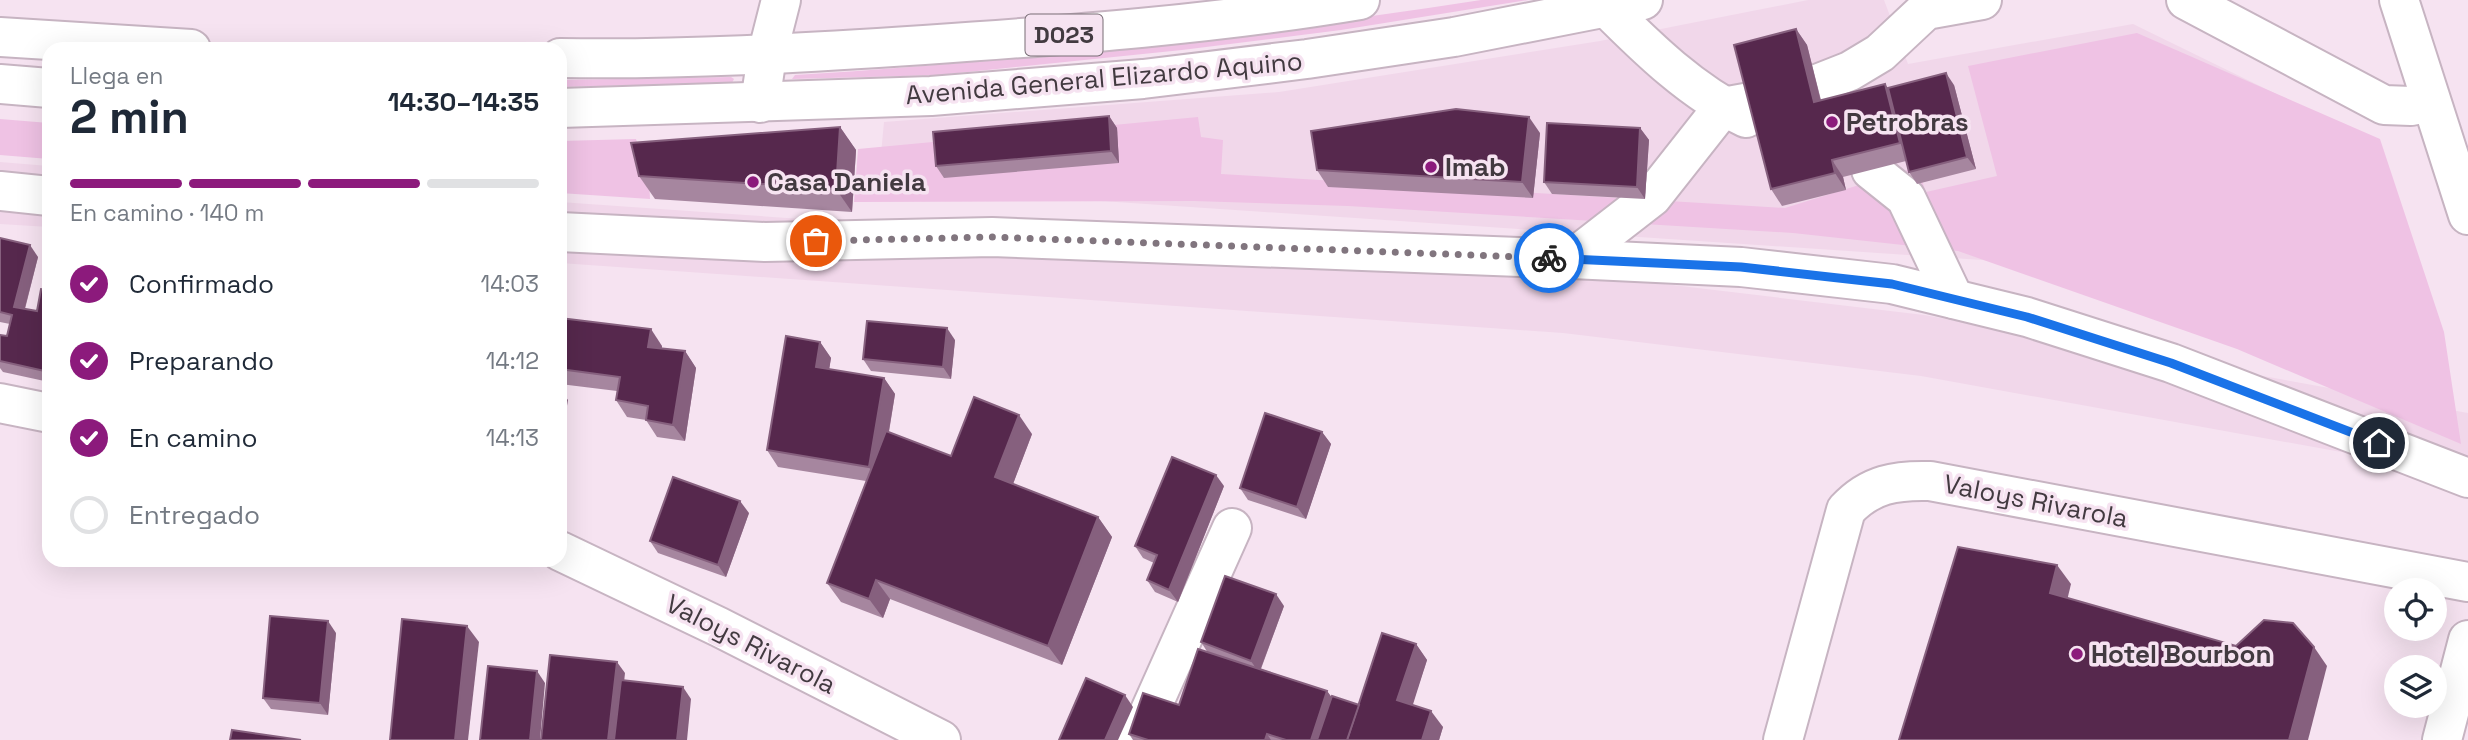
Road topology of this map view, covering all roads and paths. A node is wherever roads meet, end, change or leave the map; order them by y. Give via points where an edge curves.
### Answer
1 (780, 0) edge
2 (1360, 0) edge
3 (1643, 0) edge
4 (1982, 0) edge
5 (2186, 0) edge
6 (2399, 1) edge
7 (1923, 5) edge
8 (1606, 7) junction
9 (0, 37) edge
10 (80, 42) edge
11 (767, 55) junction
12 (567, 58) edge
13 (0, 84) edge
14 (1817, 84) dead end
15 (42, 87) edge
16 (2431, 102) junction
17 (760, 103) junction
18 (567, 108) edge
19 (1871, 170) edge
20 (0, 191) edge
21 (42, 195) edge
22 (2468, 215) edge
23 (567, 232) edge
24 (1572, 259) junction
25 (1954, 299) junction
26 (0, 403) edge
27 (42, 412) edge
28 (2468, 478) edge
29 (1232, 528) dead end
30 (567, 554) edge
31 (2468, 582) edge
32 (2468, 640) edge
33 (941, 740) edge
34 (1137, 740) edge
35 (1783, 740) edge
36 (2442, 740) edge

1 - 11 main road
2 - 11 main road, Avenida General Elizardo Aquino / D023 via 1137,29
3 - 8 main road, Avenida General Elizardo Aquino
4 - 7 main road
5 - 16 main road via 2384,105
6 - 16 main road
7 - 14 main road via 1880,53
8 - 17 main road, Avenida General Elizardo Aquino via 1414,43 1156,78 931,96
8 - 24 main road via 1653,54 1747,111 1652,197
9 - 10 main road
11 - 12 main road, Avenida General Elizardo Aquino / D023
11 - 17 main road
13 - 15 main road
16 - 22 main road
17 - 18 main road, Avenida General Elizardo Aquino
19 - 25 main road via 1906,198
20 - 21 main road
23 - 24 main road via 765,242 992,237
24 - 25 main road via 1741,267 1892,284
25 - 28 main road via 2171,363
26 - 27 main road
29 - 34 main road
30 - 33 main road, Valoys Rivarola
31 - 35 main road, Valoys Rivarola via 1930,481 1874,487 1846,510
32 - 36 main road

